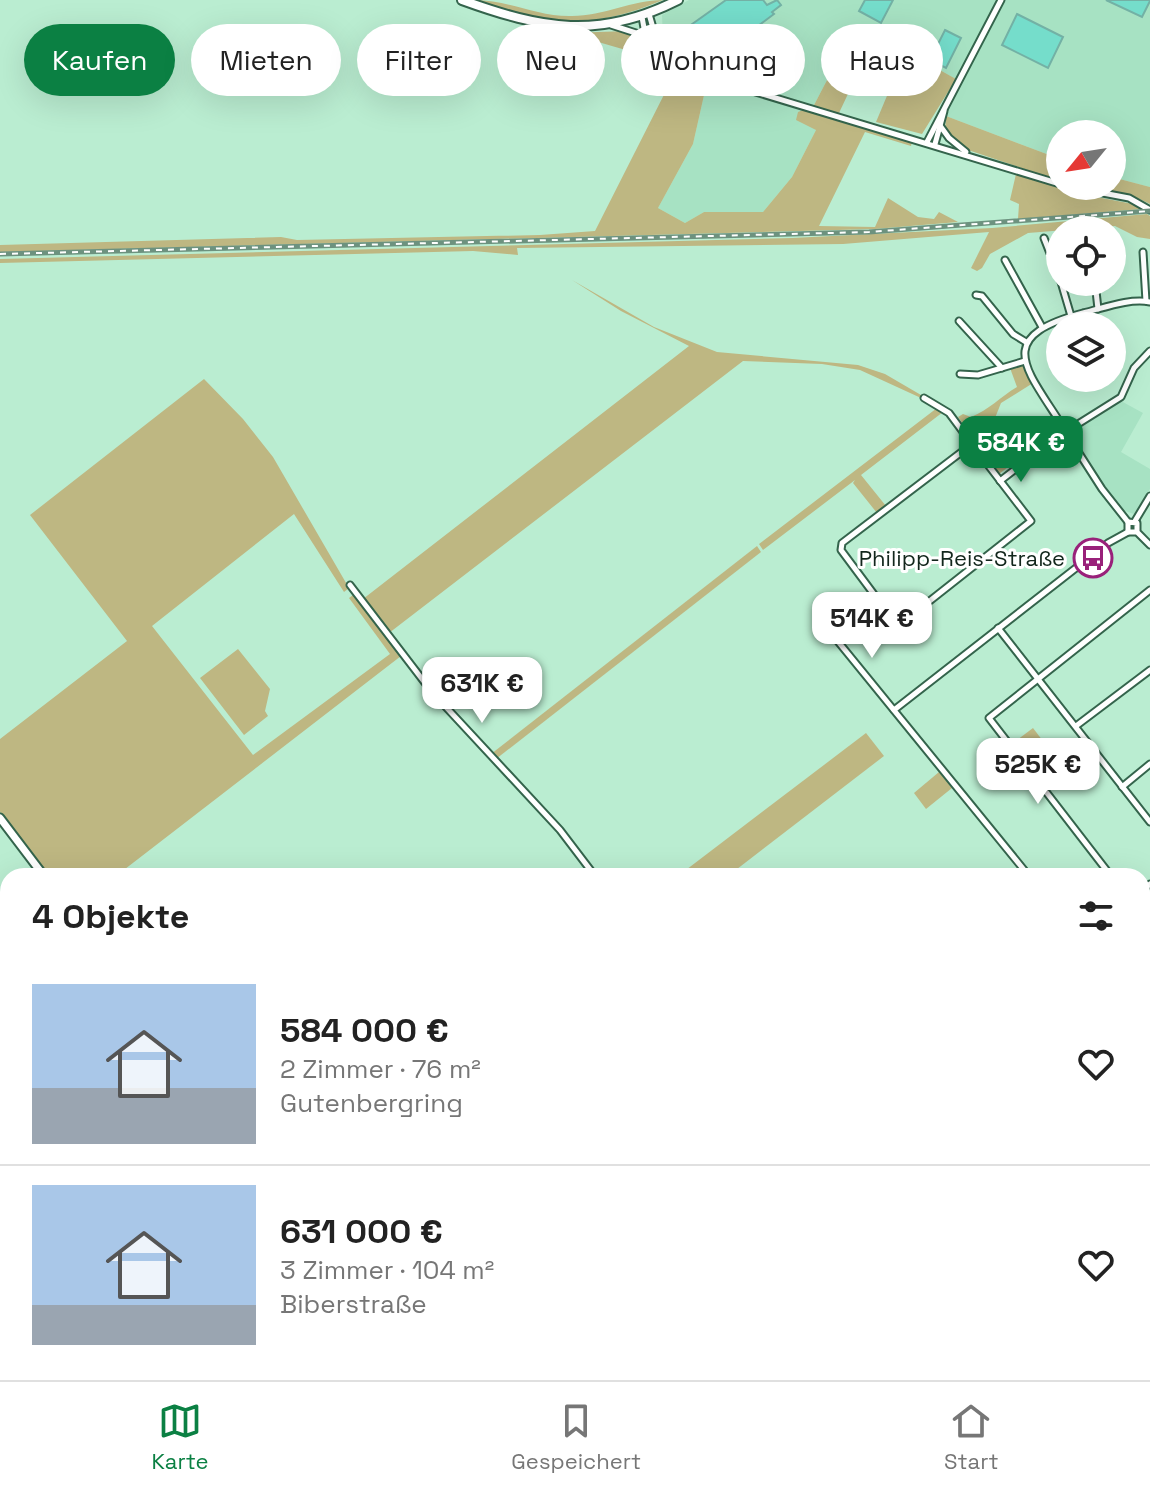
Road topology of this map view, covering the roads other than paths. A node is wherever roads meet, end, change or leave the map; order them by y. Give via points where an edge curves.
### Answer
1 (462, 0) edge
2 (678, 0) edge
3 (1001, 0) edge
4 (645, 16) junction
5 (646, 24) edge
6 (648, 24) edge
7 (610, 25) junction
8 (621, 27) edge
9 (771, 96) edge
10 (945, 110) junction
11 (942, 125) junction
12 (927, 142) junction
13 (935, 144) junction
14 (970, 155) junction
15 (1046, 179) edge
16 (1126, 197) edge
17 (1150, 210) edge
18 (1044, 238) dead end
19 (1046, 243) edge
20 (1143, 252) dead end
21 (1005, 260) dead end
22 (976, 295) dead end
23 (1097, 296) edge
24 (1148, 301) edge
25 (1098, 309) junction
26 (1086, 312) edge
27 (959, 321) dead end
28 (1046, 325) edge
29 (1042, 327) junction
30 (1026, 342) junction
31 (1150, 351) edge
32 (1025, 361) junction
33 (1002, 368) junction
34 (960, 374) dead end
35 (924, 398) dead end
36 (1066, 432) junction
37 (972, 444) junction
38 (1000, 481) junction
39 (1150, 496) edge
40 (1132, 522) junction
41 (1128, 532) junction
42 (1137, 532) junction
43 (1150, 545) edge
44 (350, 585) dead end
45 (1150, 590) edge
46 (873, 593) junction
47 (998, 628) junction
48 (1150, 670) edge
49 (1038, 678) junction
50 (894, 710) junction
51 (1076, 726) junction
52 (1150, 764) edge
53 (1122, 787) junction
54 (0, 818) edge
55 (1150, 822) edge
56 (38, 868) edge
57 (589, 868) edge
58 (1022, 868) edge
59 (1105, 868) edge

1 - 7 main road via 540,25
2 - 4 main road
3 - 10 street
4 - 5 street
4 - 6 street
4 - 7 main road
7 - 8 street
9 - 12 street
10 - 11 street
10 - 12 street
11 - 13 street
11 - 14 street
12 - 13 street
13 - 14 street
14 - 15 street
16 - 17 street
18 - 19 street
20 - 24 street
21 - 29 street
22 - 30 street
23 - 25 street
24 - 25 street
25 - 26 street
27 - 33 street
28 - 29 street
29 - 30 street
30 - 32 street
31 - 36 street via 1134,368 1121,397
32 - 33 street
32 - 36 street
33 - 34 street via 971,377
35 - 37 street via 949,413
36 - 38 street
36 - 40 street via 1102,489
37 - 38 street
37 - 46 street via 842,543 841,550
38 - 46 street via 1031,521 903,622 897,622
39 - 40 street
40 - 41 street
40 - 42 street via 1139,525
41 - 42 street
41 - 47 street
42 - 43 street
44 - 57 street via 432,692
45 - 49 street
46 - 50 street via 827,628
47 - 49 street
47 - 50 street
48 - 51 street
49 - 51 street
49 - 59 street via 989,718
50 - 58 street
51 - 53 street
52 - 53 street
53 - 55 street
54 - 56 street

